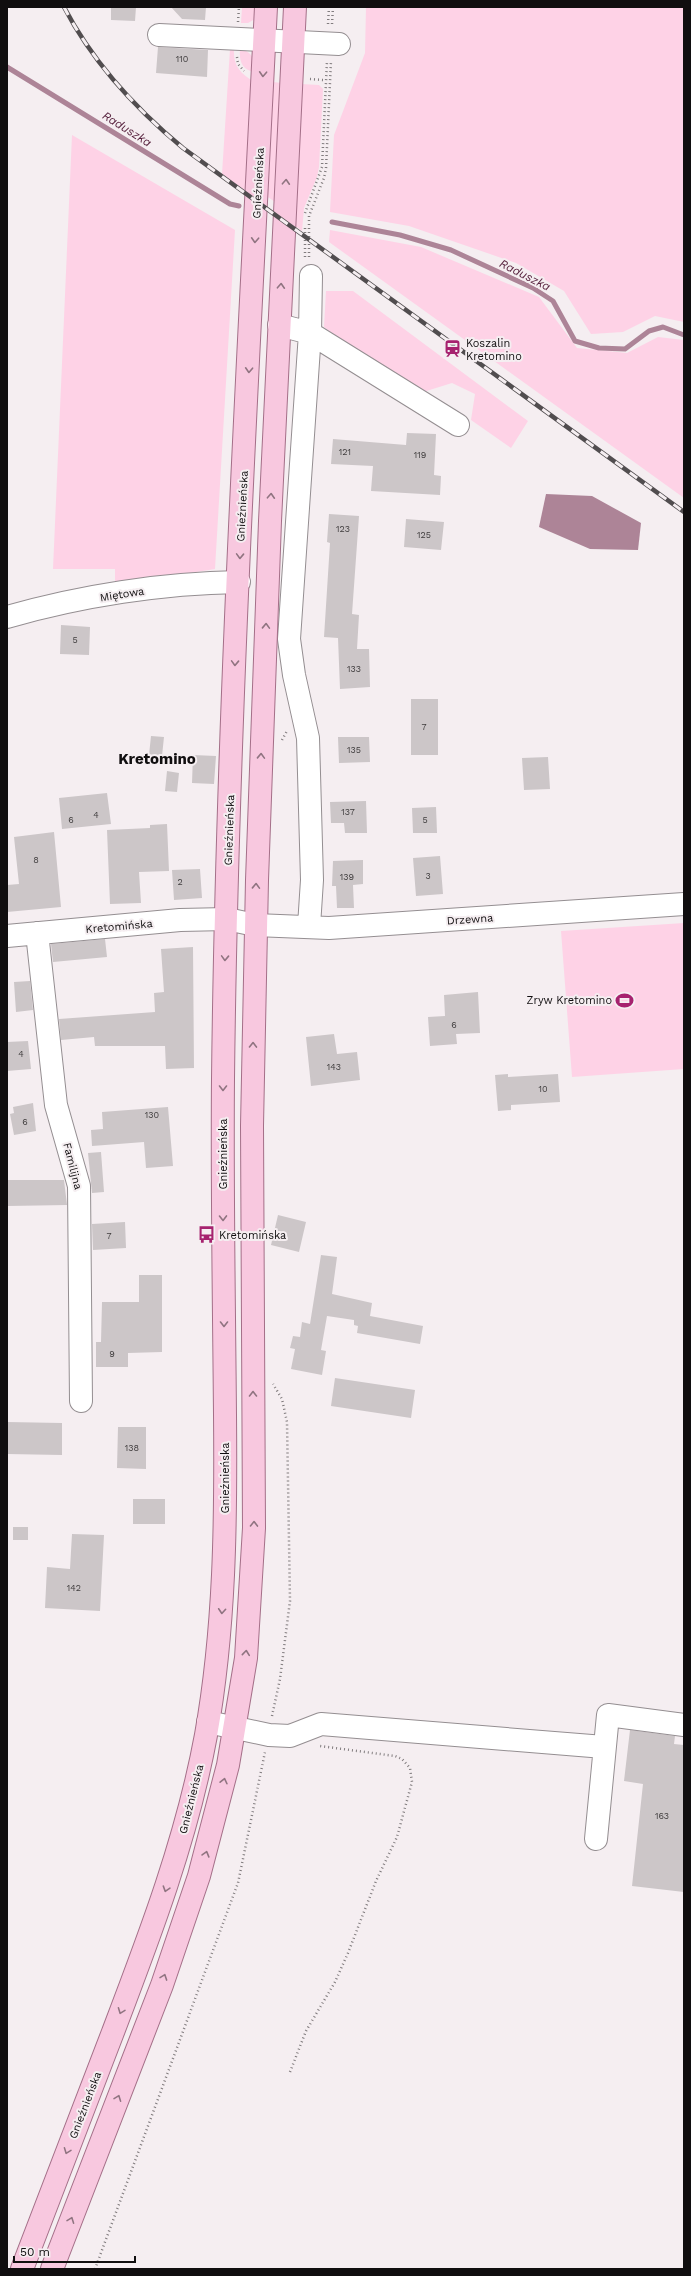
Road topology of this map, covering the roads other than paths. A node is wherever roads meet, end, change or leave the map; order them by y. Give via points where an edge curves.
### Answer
1 (266, 7) edge
2 (295, 7) edge
3 (159, 35) dead end
4 (265, 40) junction
5 (294, 42) junction
6 (332, 44) road end
7 (312, 276) road end
8 (279, 325) junction
9 (310, 333) junction
10 (458, 425) dead end
11 (238, 582) junction
12 (7, 617) edge
13 (684, 904) edge
14 (227, 919) junction
15 (255, 925) junction
16 (309, 926) junction
17 (37, 933) junction
18 (7, 936) edge
19 (81, 1401) dead end
20 (208, 1722) junction
21 (684, 1725) edge
22 (235, 1728) junction
23 (604, 1747) junction
24 (596, 1839) dead end
25 (22, 2269) edge
26 (52, 2269) edge

1 - 4 main road, Gnieźnieńska
2 - 5 main road
3 - 4 street
4 - 5 street
4 -> 11 main road, Gnieźnieńska
5 - 6 street
8 -> 5 main road
7 - 9 street
8 - 9 street
15 -> 8 main road
9 - 10 street
9 - 16 street via 289,639 308,738 312,866
11 - 12 street, Miętowa via 125,593 50,605
11 -> 14 main road, Gnieźnieńska
13 - 16 street, Drzewna via 329,928
14 - 15 street, Kretomińska
14 - 17 street, Kretomińska via 180,920
14 -> 20 main road, Gnieźnieńska via 222,1131 225,1540 219,1646
15 - 16 street, Drzewna
22 -> 15 main road via 247,1640 254,1528 252,1126
17 - 18 street, Kretomińska
17 - 19 street, Familijna via 56,1105 80,1186
20 - 22 street
20 -> 25 main road, Gnieźnieńska via 188,1812 157,1915
21 - 23 street via 608,1715
22 - 23 street via 290,1736 321,1724
26 -> 22 main road via 190,1904 215,1819
23 - 24 street

